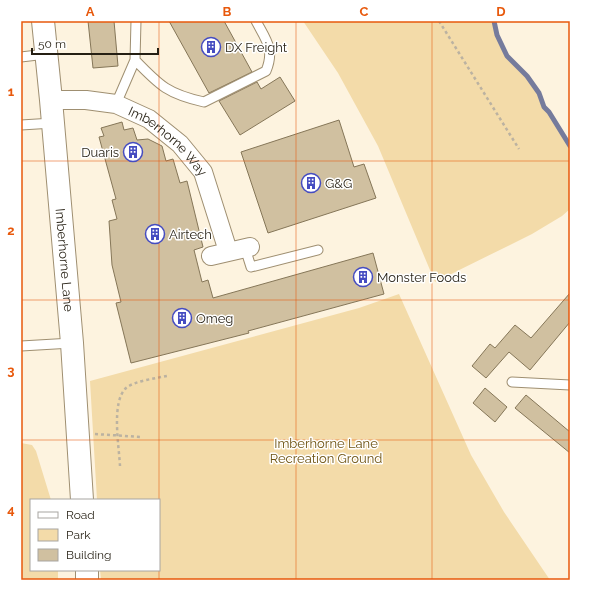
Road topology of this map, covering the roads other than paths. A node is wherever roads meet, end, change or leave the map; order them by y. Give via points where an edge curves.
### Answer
1 (43, 21) edge
2 (136, 21) edge
3 (256, 21) edge
4 (46, 54) junction
5 (21, 57) edge
6 (135, 60) junction
7 (52, 100) junction
8 (116, 104) junction
9 (53, 123) junction
10 (21, 126) edge
11 (248, 247) joint
12 (318, 250) dead end
13 (72, 343) junction
14 (21, 346) edge
15 (512, 382) dead end
16 (570, 384) edge
17 (82, 499) edge

1 - 4 street, Imberhorne Lane
2 - 6 lane
3 - 6 lane via 271,49 266,71 204,102 184,98 160,86
4 - 5 lane
4 - 7 street, Imberhorne Lane
6 - 8 lane
7 - 8 street, Imberhorne Way via 86,100
7 - 9 street, Imberhorne Lane
8 - 11 street, Imberhorne Way via 149,119 180,144 203,172 219,254
9 - 10 lane
9 - 13 street, Imberhorne Lane
11 - 12 lane via 251,267
13 - 14 lane
13 - 17 street, Imberhorne Lane
15 - 16 lane

